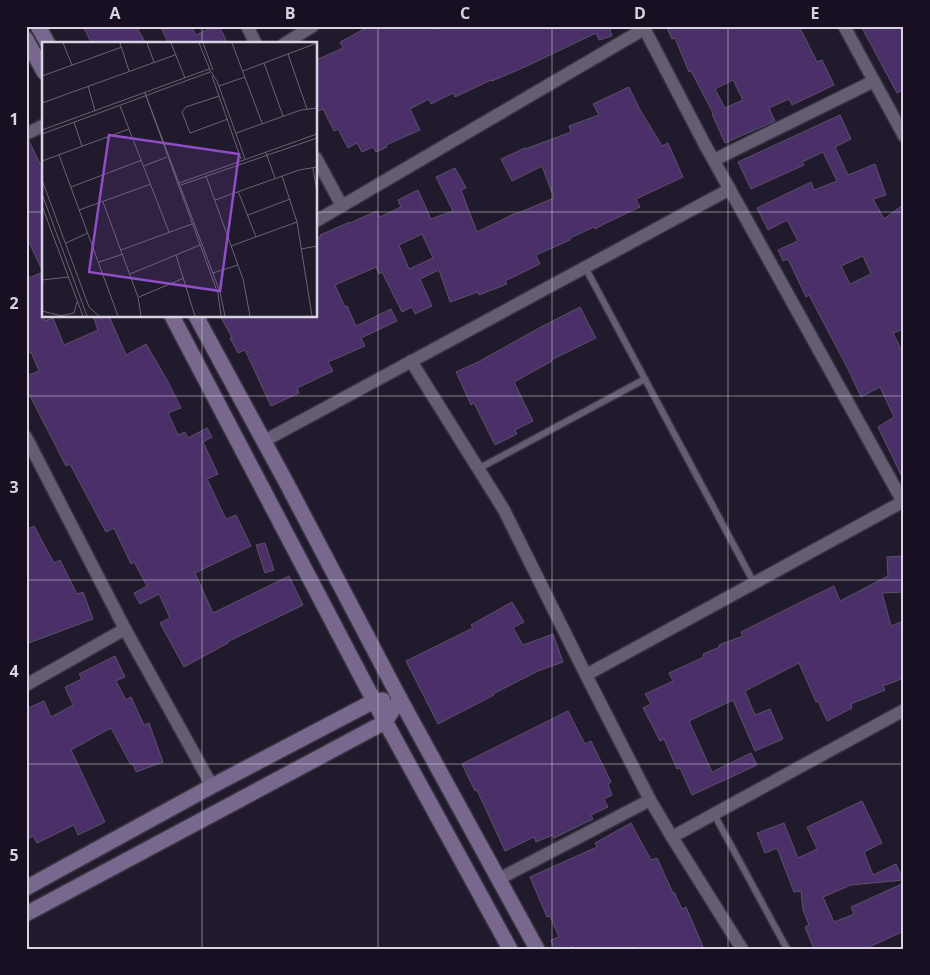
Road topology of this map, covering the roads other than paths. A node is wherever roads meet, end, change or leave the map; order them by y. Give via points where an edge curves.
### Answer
1 (38, 26) edge
2 (246, 26) edge
3 (313, 26) edge
4 (844, 26) edge
5 (643, 27) edge
6 (26, 39) edge
7 (47, 42) edge
8 (255, 42) edge
9 (287, 42) edge
10 (42, 68) edge
11 (874, 81) junction
12 (42, 126) edge
13 (26, 134) edge
14 (904, 136) edge
15 (714, 160) junction
16 (318, 162) edge
17 (730, 189) junction
18 (342, 206) junction
19 (318, 220) edge
20 (585, 268) junction
21 (173, 318) edge
22 (197, 318) edge
23 (411, 361) junction
24 (645, 380) junction
25 (26, 437) edge
26 (264, 441) junction
27 (478, 469) junction
28 (903, 501) edge
29 (754, 583) junction
30 (126, 629) junction
31 (586, 675) junction
32 (26, 685) edge
33 (400, 699) junction
34 (374, 701) junction
35 (904, 710) edge
36 (385, 722) junction
37 (212, 786) junction
38 (650, 800) junction
39 (714, 814) junction
40 (672, 837) junction
41 (499, 879) junction
42 (30, 887) edge
43 (26, 914) edge
44 (510, 949) edge
45 (537, 949) edge
46 (742, 949) edge
47 (788, 949) edge

1 - 7 street
2 - 8 street
3 - 9 street
4 - 11 street
5 - 15 street
5 - 18 street
6 - 10 street
11 - 14 street
11 - 15 street
12 - 13 street
15 - 17 street
16 - 18 street
17 - 20 street
17 - 28 street
18 - 19 street
20 - 23 street
20 - 24 lane
21 - 34 street
22 - 26 street
23 - 26 street
23 - 27 street
24 - 27 lane
24 - 29 lane
25 - 30 street
26 - 33 street
27 - 31 street via 504,510
28 - 29 street
29 - 31 street
30 - 32 street
30 - 37 street
31 - 38 street
33 - 34 street
33 - 36 street
33 - 41 street
34 - 36 street
34 - 37 street
35 - 39 street
36 - 43 street
36 - 44 street
37 - 42 street
38 - 40 street
38 - 41 street
39 - 40 street
39 - 47 lane
40 - 46 street
41 - 45 street

